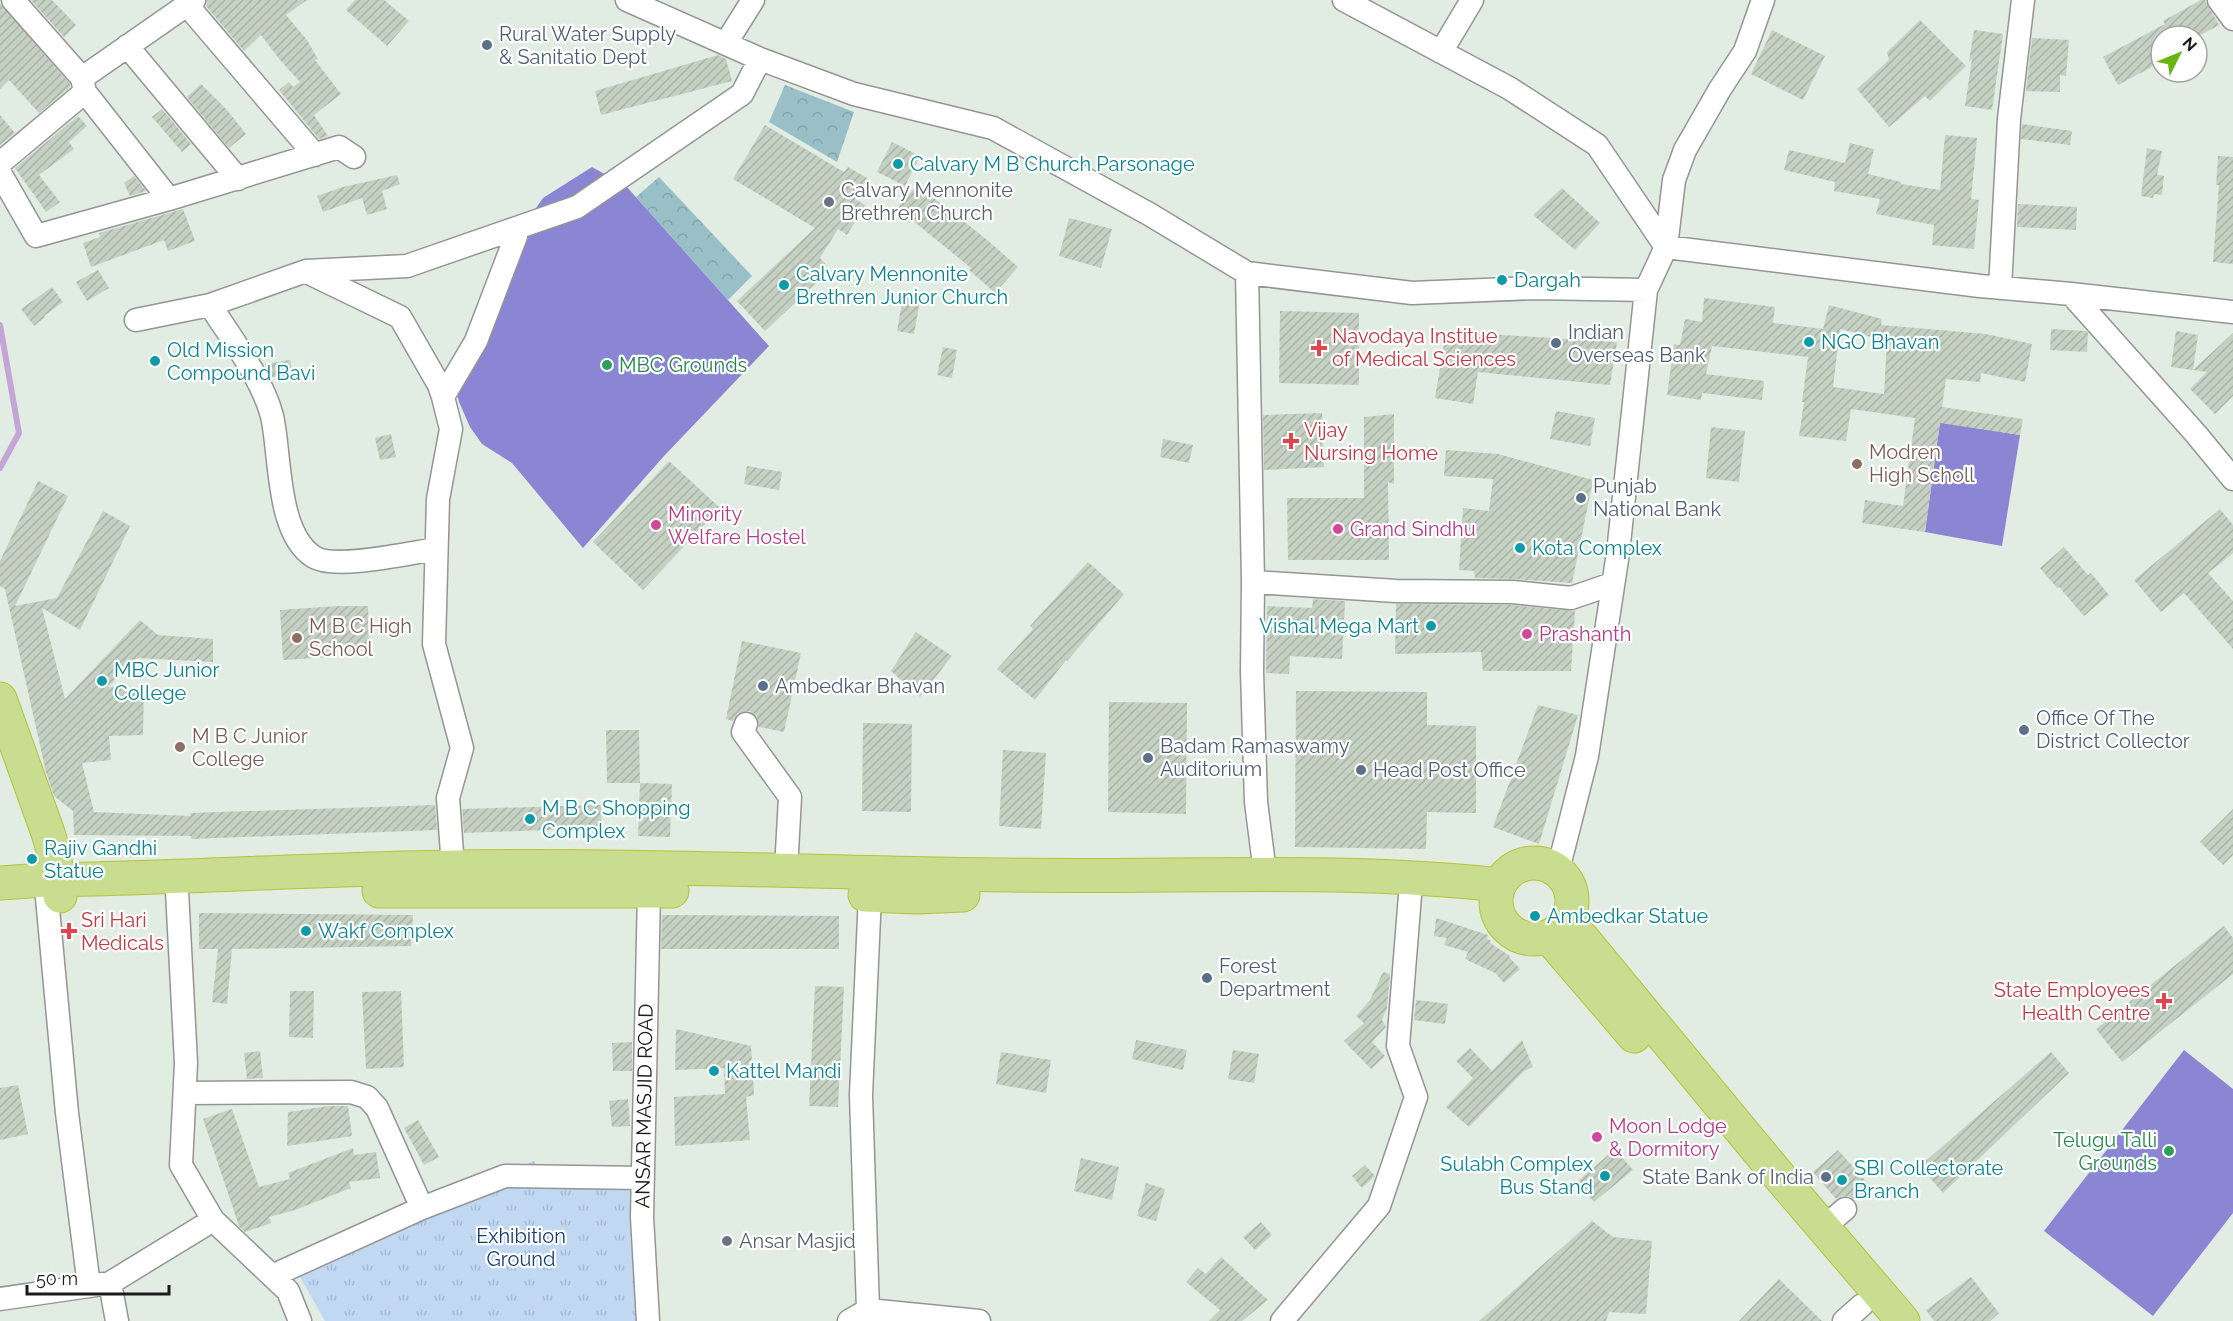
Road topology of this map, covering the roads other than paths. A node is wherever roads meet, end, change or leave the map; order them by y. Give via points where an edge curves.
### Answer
1 (13, 0) edge
2 (627, 0) edge
3 (753, 0) edge
4 (1344, 0) edge
5 (1472, 0) edge
6 (1763, 0) edge
7 (2023, 0) edge
8 (2219, 0) edge
9 (190, 2) edge
10 (2233, 19) edge
11 (726, 43) junction
12 (127, 46) junction
13 (1441, 52) junction
14 (760, 58) junction
15 (83, 85) junction
16 (315, 155) junction
17 (354, 157) dead end
18 (0, 163) edge
19 (0, 173) edge
20 (238, 179) junction
21 (169, 199) junction
22 (516, 236) dead end
23 (1666, 247) junction
24 (306, 271) junction
25 (1247, 273) junction
26 (2000, 288) junction
27 (1646, 290) junction
28 (2071, 294) junction
29 (210, 305) junction
30 (2233, 312) edge
31 (136, 320) dead end
32 (443, 397) junction
33 (2233, 479) edge
34 (436, 549) junction
35 (1253, 582) junction
36 (1612, 584) junction
37 (0, 699) edge
38 (746, 724) dead end
39 (453, 867) junction
40 (786, 870) junction
41 (1558, 870) junction
42 (1265, 873) junction
43 (38, 890) edge
44 (177, 891) junction
45 (649, 891) junction
46 (1497, 893) junction
47 (870, 895) junction
48 (1410, 895) junction
49 (0, 903) edge
50 (1558, 929) junction
51 (185, 1093) junction
52 (643, 1178) junction
53 (422, 1208) junction
54 (213, 1220) junction
55 (272, 1276) junction
56 (99, 1284) junction
57 (0, 1299) edge
58 (859, 1315) edge
59 (1860, 1316) edge
60 (117, 1321) edge
61 (300, 1321) edge
62 (648, 1321) edge
63 (979, 1321) edge
64 (1282, 1321) edge
65 (1903, 1321) edge

1 - 15 street
2 - 11 street
3 - 11 street
4 - 13 street
5 - 13 street
6 - 23 street via 1745,51 1685,150 1674,180
7 - 26 street via 2009,119
8 - 10 street
9 - 12 street
9 - 16 street
11 - 14 street
12 - 15 street
12 - 20 street
13 - 23 street via 1509,88 1597,145
14 - 24 street via 742,94 577,207 406,266
14 - 25 street via 854,94 993,128 1149,213
15 - 18 street
15 - 21 street
16 - 17 street via 339,147
16 - 20 street
19 - 21 street via 36,236
20 - 21 street
22 - 32 street via 476,341
23 - 26 street
23 - 27 street
24 - 29 street
24 - 32 street via 400,317 440,384
25 - 27 street via 1412,293 1535,288
25 - 35 street
26 - 28 street
27 - 36 street
28 - 30 street
28 - 33 street
29 - 31 street
29 - 34 street via 254,375 271,415 286,510 296,539 314,557 330,563
32 - 34 street via 452,429 438,499
34 - 39 street via 434,644 462,748 448,798
35 - 36 street via 1396,591 1513,592 1571,598
35 - 42 street via 1256,802
36 - 41 street via 1587,756
37 - 43 highway via 34,794
38 - 40 street via 744,732 790,797
39 - 40 highway
39 - 43 highway
40 - 42 highway via 1013,876
41 - 46 highway via 1537,862 1514,867 1505,875
41 - 50 highway via 1566,878 1573,900 1572,911
42 - 46 highway via 1416,877
43 - 44 highway
43 - 49 highway
43 - 56 street via 67,1113
44 - 45 highway
44 - 51 street
45 - 47 highway
45 - 52 street, ANSAR MASJID ROAD
46 - 48 highway
46 - 50 highway via 1498,913 1513,933 1536,940
47 - 48 highway
47 - 58 street via 861,1095
48 - 64 street via 1398,1046 1416,1097 1379,1206
50 - 59 highway
50 - 65 highway via 1834,1219
51 - 53 street via 351,1092 367,1097 377,1108
51 - 54 street via 181,1165
52 - 53 street via 505,1176
52 - 62 street, ANSAR MASJID ROAD
53 - 55 street
54 - 55 street
54 - 56 street
55 - 61 street via 288,1291
56 - 57 street
56 - 60 street
58 - 63 street

